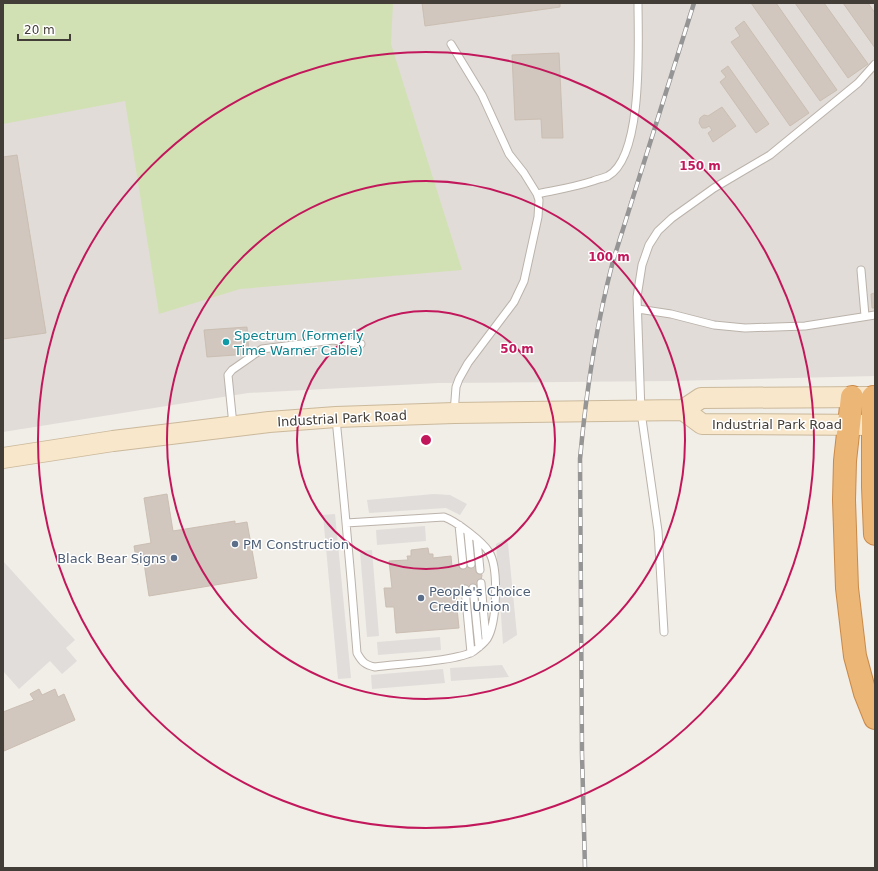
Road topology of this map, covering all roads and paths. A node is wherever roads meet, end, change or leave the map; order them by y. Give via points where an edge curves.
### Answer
1 (638, 3) edge
2 (451, 44) dead end
3 (875, 64) edge
4 (536, 194) junction
5 (861, 270) dead end
6 (638, 309) junction
7 (875, 315) edge
8 (865, 316) junction
9 (361, 344) dead end
10 (867, 397) edge
11 (683, 410) junction
12 (641, 412) junction
13 (454, 413) junction
14 (336, 417) junction
15 (850, 425) junction
16 (874, 425) edge
17 (233, 427) junction
18 (3, 458) edge
19 (346, 522) junction
20 (459, 525) junction
21 (468, 532) junction
22 (875, 533) edge
23 (477, 540) junction
24 (471, 564) dead end
25 (462, 565) dead end
26 (480, 570) dead end
27 (481, 583) dead end
28 (473, 588) dead end
29 (465, 589) dead end
30 (664, 632) dead end
31 (486, 640) junction
32 (479, 647) junction
33 (471, 653) junction
34 (875, 718) edge

1 - 4 lane via 637,97 633,129 623,160 608,176
2 - 4 lane via 482,96 509,154
3 - 6 lane via 858,83 770,155 714,188 658,230 642,265 637,297
4 - 13 lane via 539,200 538,217 524,281 514,302 459,378
5 - 8 lane
6 - 8 lane via 714,325 745,328 805,326
6 - 12 lane
7 - 8 lane
9 - 17 lane via 333,340 262,349 228,375
10 - 11 main road, Industrial Park Road via 701,398
10 - 15 highway
10 - 16 highway
11 - 12 main road, Industrial Park Road
11 - 15 main road, Industrial Park Road via 702,424
12 - 13 main road, Industrial Park Road
12 - 30 lane via 658,531
13 - 14 main road, Industrial Park Road
14 - 17 main road, Industrial Park Road
14 - 19 lane
15 - 16 main road, Industrial Park Road
15 - 34 highway via 845,461 844,500 848,595 855,656
16 - 22 highway
17 - 18 main road, Industrial Park Road via 113,441
19 - 20 lane via 444,517
19 - 33 lane via 357,652 361,660 366,665 375,666 448,659
20 - 21 lane
20 - 25 lane
21 - 23 lane
21 - 24 lane
23 - 26 lane
23 - 31 lane via 491,556 496,582 494,616
27 - 31 lane
28 - 32 lane
29 - 33 lane
31 - 32 lane
32 - 33 lane

